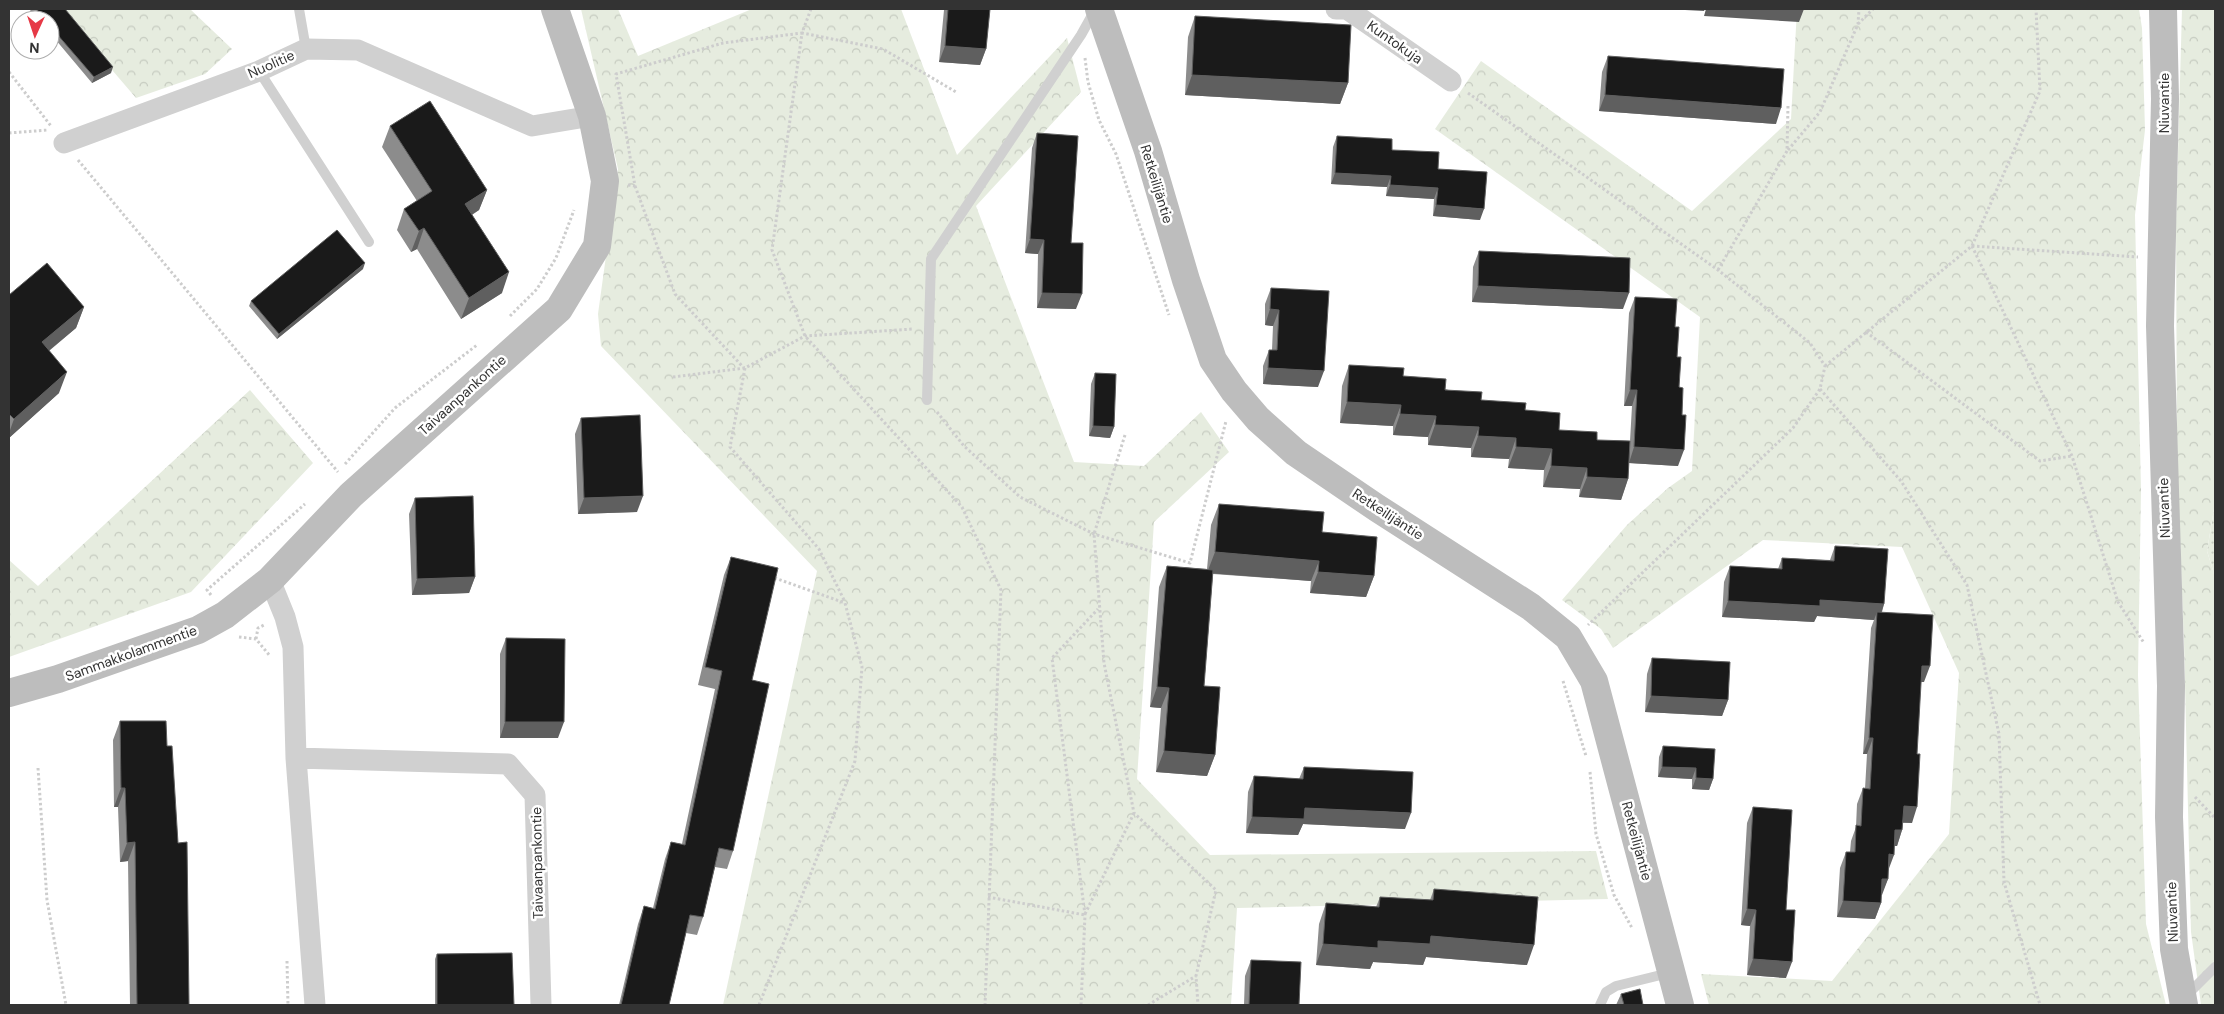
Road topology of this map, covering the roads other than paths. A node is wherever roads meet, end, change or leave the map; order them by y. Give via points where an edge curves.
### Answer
1 (299, 9) edge
2 (555, 9) edge
3 (1098, 9) edge
4 (1336, 9) edge
5 (2163, 9) edge
6 (306, 48) junction
7 (259, 71) junction
8 (1451, 81) road end
9 (592, 116) junction
10 (64, 143) road end
11 (369, 242) dead end
12 (927, 400) road end
13 (270, 580) junction
14 (9, 693) edge
15 (296, 758) junction
16 (2215, 967) edge
17 (1671, 972) junction
18 (2183, 1002) edge
19 (315, 1005) edge
20 (541, 1005) edge
21 (1600, 1005) edge
22 (1680, 1005) edge

1 - 6 lane
2 - 9 street, Taivaanpankontie
3 - 12 lane via 931,259
3 - 17 street, Retkeilijäntie via 1148,151 1213,360 1234,391 1258,419 1296,453 1531,607 1568,637 1594,681
4 - 8 street, Kuntokuja via 1347,9
5 - 18 street, Niuvantie via 2165,99 2160,326 2171,686 2169,816 2174,949
6 - 7 street, Nuolitie
6 - 9 street, Nuolitie via 358,50 532,126
7 - 10 street, Nuolitie
7 - 11 lane
9 - 13 street, Taivaanpankontie via 605,181 597,246 559,309 351,495
13 - 14 street, Sammakkolammentie via 225,615 198,630
13 - 15 street via 293,647
15 - 19 street
15 - 20 street, Taivaanpankontie via 508,764 535,795
16 - 18 lane
17 - 21 lane via 1616,986 1606,992
17 - 22 street, Retkeilijäntie

